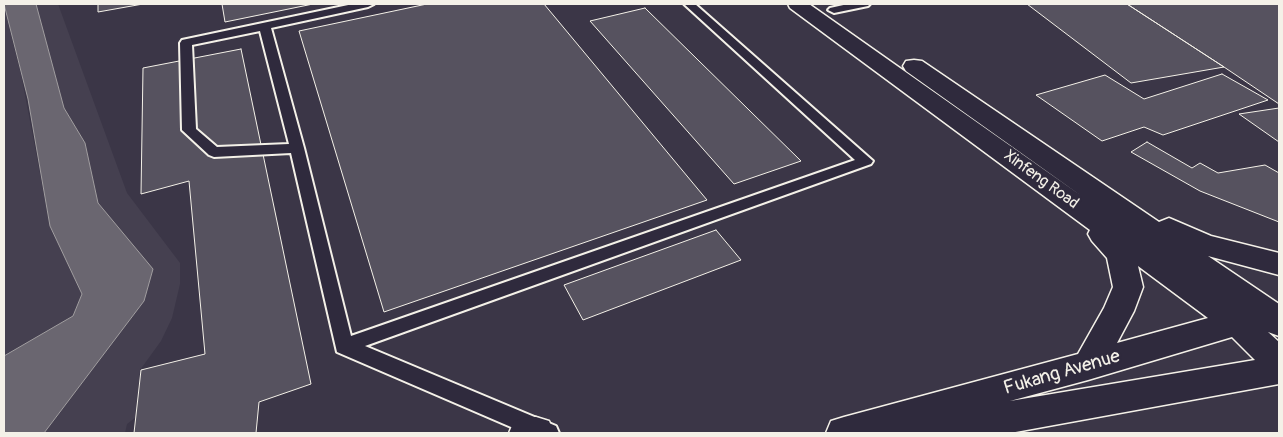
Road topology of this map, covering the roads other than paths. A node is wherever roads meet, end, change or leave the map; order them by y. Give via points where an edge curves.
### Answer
1 (368, 4) edge
2 (689, 4) edge
3 (797, 4) edge
4 (864, 4) edge
5 (830, 7) edge
6 (265, 26) junction
7 (297, 148) junction
8 (1090, 202) junction
9 (1279, 264) edge
10 (1276, 316) edge
11 (1238, 324) junction
12 (344, 346) junction
13 (1279, 363) edge
14 (1088, 366) junction
15 (1279, 370) edge
16 (527, 433) edge
17 (536, 433) edge
18 (548, 433) edge
19 (844, 433) edge
20 (921, 433) edge

1 - 6 lane
2 - 12 lane via 866,161
3 - 8 main road, Xinfeng Road
4 - 5 lane
5 - 8 main road, Xinfeng Road
6 - 7 lane
6 - 7 lane via 186,43 189,130 214,152
7 - 12 lane
8 - 9 main road via 1203,244
8 - 10 main road, Xinfeng Road
8 - 11 main road, Xinfeng Road
8 - 14 main road via 1121,256 1128,287
10 - 11 main road, Fukang Avenue
11 - 13 main road, Xinfeng Road
11 - 14 main road, Fukang Avenue
12 - 18 lane
14 - 19 main road, Fukang Avenue
15 - 20 main road, Fukang Avenue
16 - 17 main road

